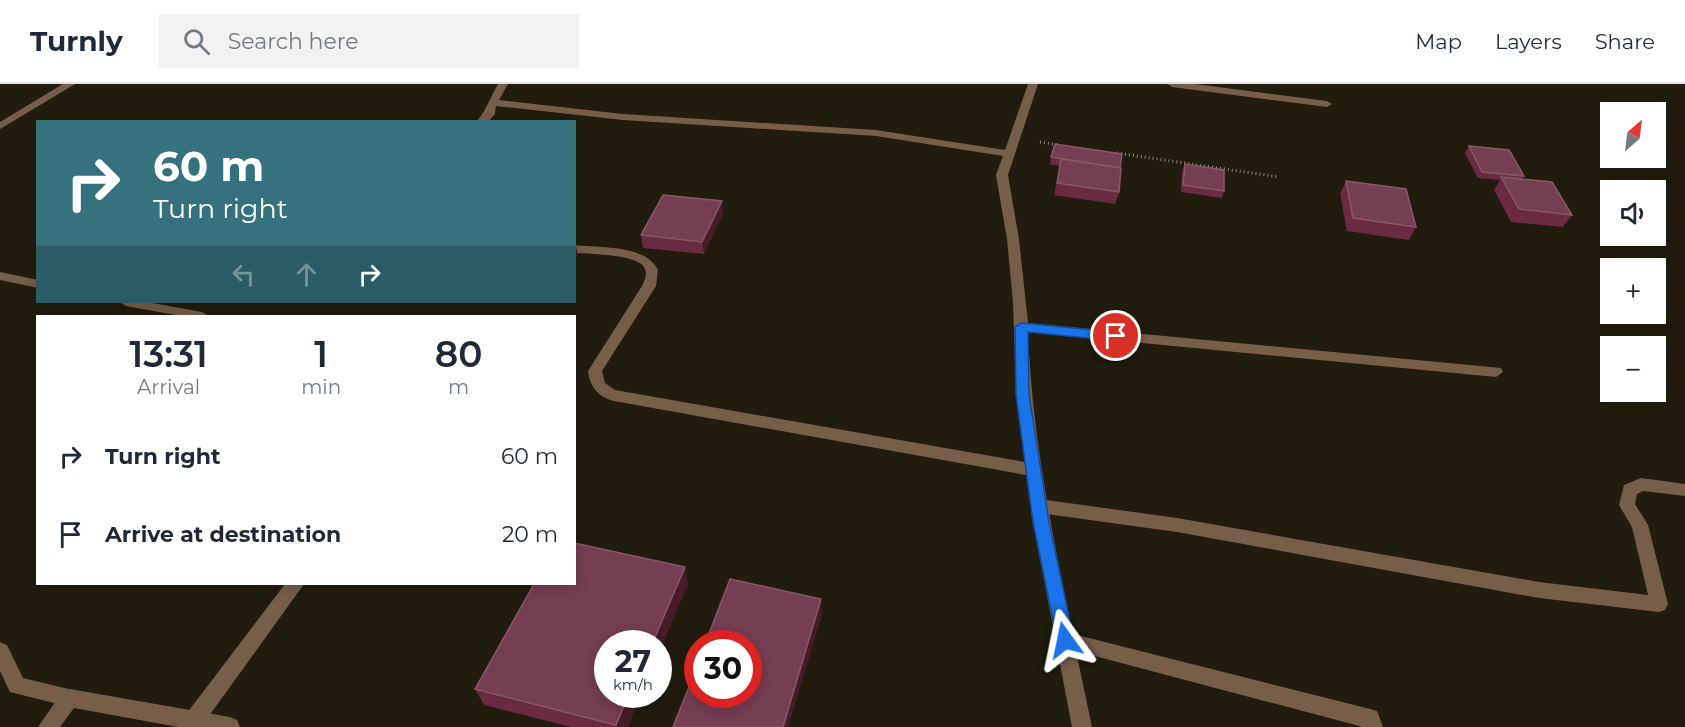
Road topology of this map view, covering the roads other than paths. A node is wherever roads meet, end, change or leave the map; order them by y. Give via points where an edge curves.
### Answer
1 (70, 84) edge
2 (503, 84) edge
3 (1033, 84) edge
4 (1172, 84) edge
5 (492, 102) junction
6 (1327, 104) dead end
7 (483, 120) edge
8 (0, 126) edge
9 (1010, 154) junction
10 (576, 249) edge
11 (0, 276) edge
12 (36, 284) edge
13 (131, 303) edge
14 (197, 315) edge
15 (1021, 327) junction
16 (1496, 372) dead end
17 (1034, 470) junction
18 (1685, 490) edge
19 (1039, 506) junction
20 (294, 585) edge
21 (1065, 640) junction
22 (2, 664) edge
23 (70, 698) junction
24 (194, 720) junction
25 (48, 727) edge
26 (230, 727) edge
27 (1082, 727) edge
28 (1373, 727) edge

1 - 8 street
2 - 5 street
3 - 9 street
4 - 6 street
5 - 7 street via 490,114
5 - 9 street via 623,117 876,133
9 - 15 street via 1002,175
10 - 17 street via 645,261 653,276 595,371 600,389 607,393
11 - 12 street
13 - 14 street
15 - 16 street
15 - 17 street via 1023,395
17 - 19 street
18 - 19 street via 1641,484 1629,490 1627,505 1640,525 1659,604 1539,590 1177,525
19 - 21 street
20 - 24 street
21 - 27 street
21 - 28 street via 1370,718
22 - 23 street via 17,686
23 - 24 street
23 - 25 street
24 - 26 street

